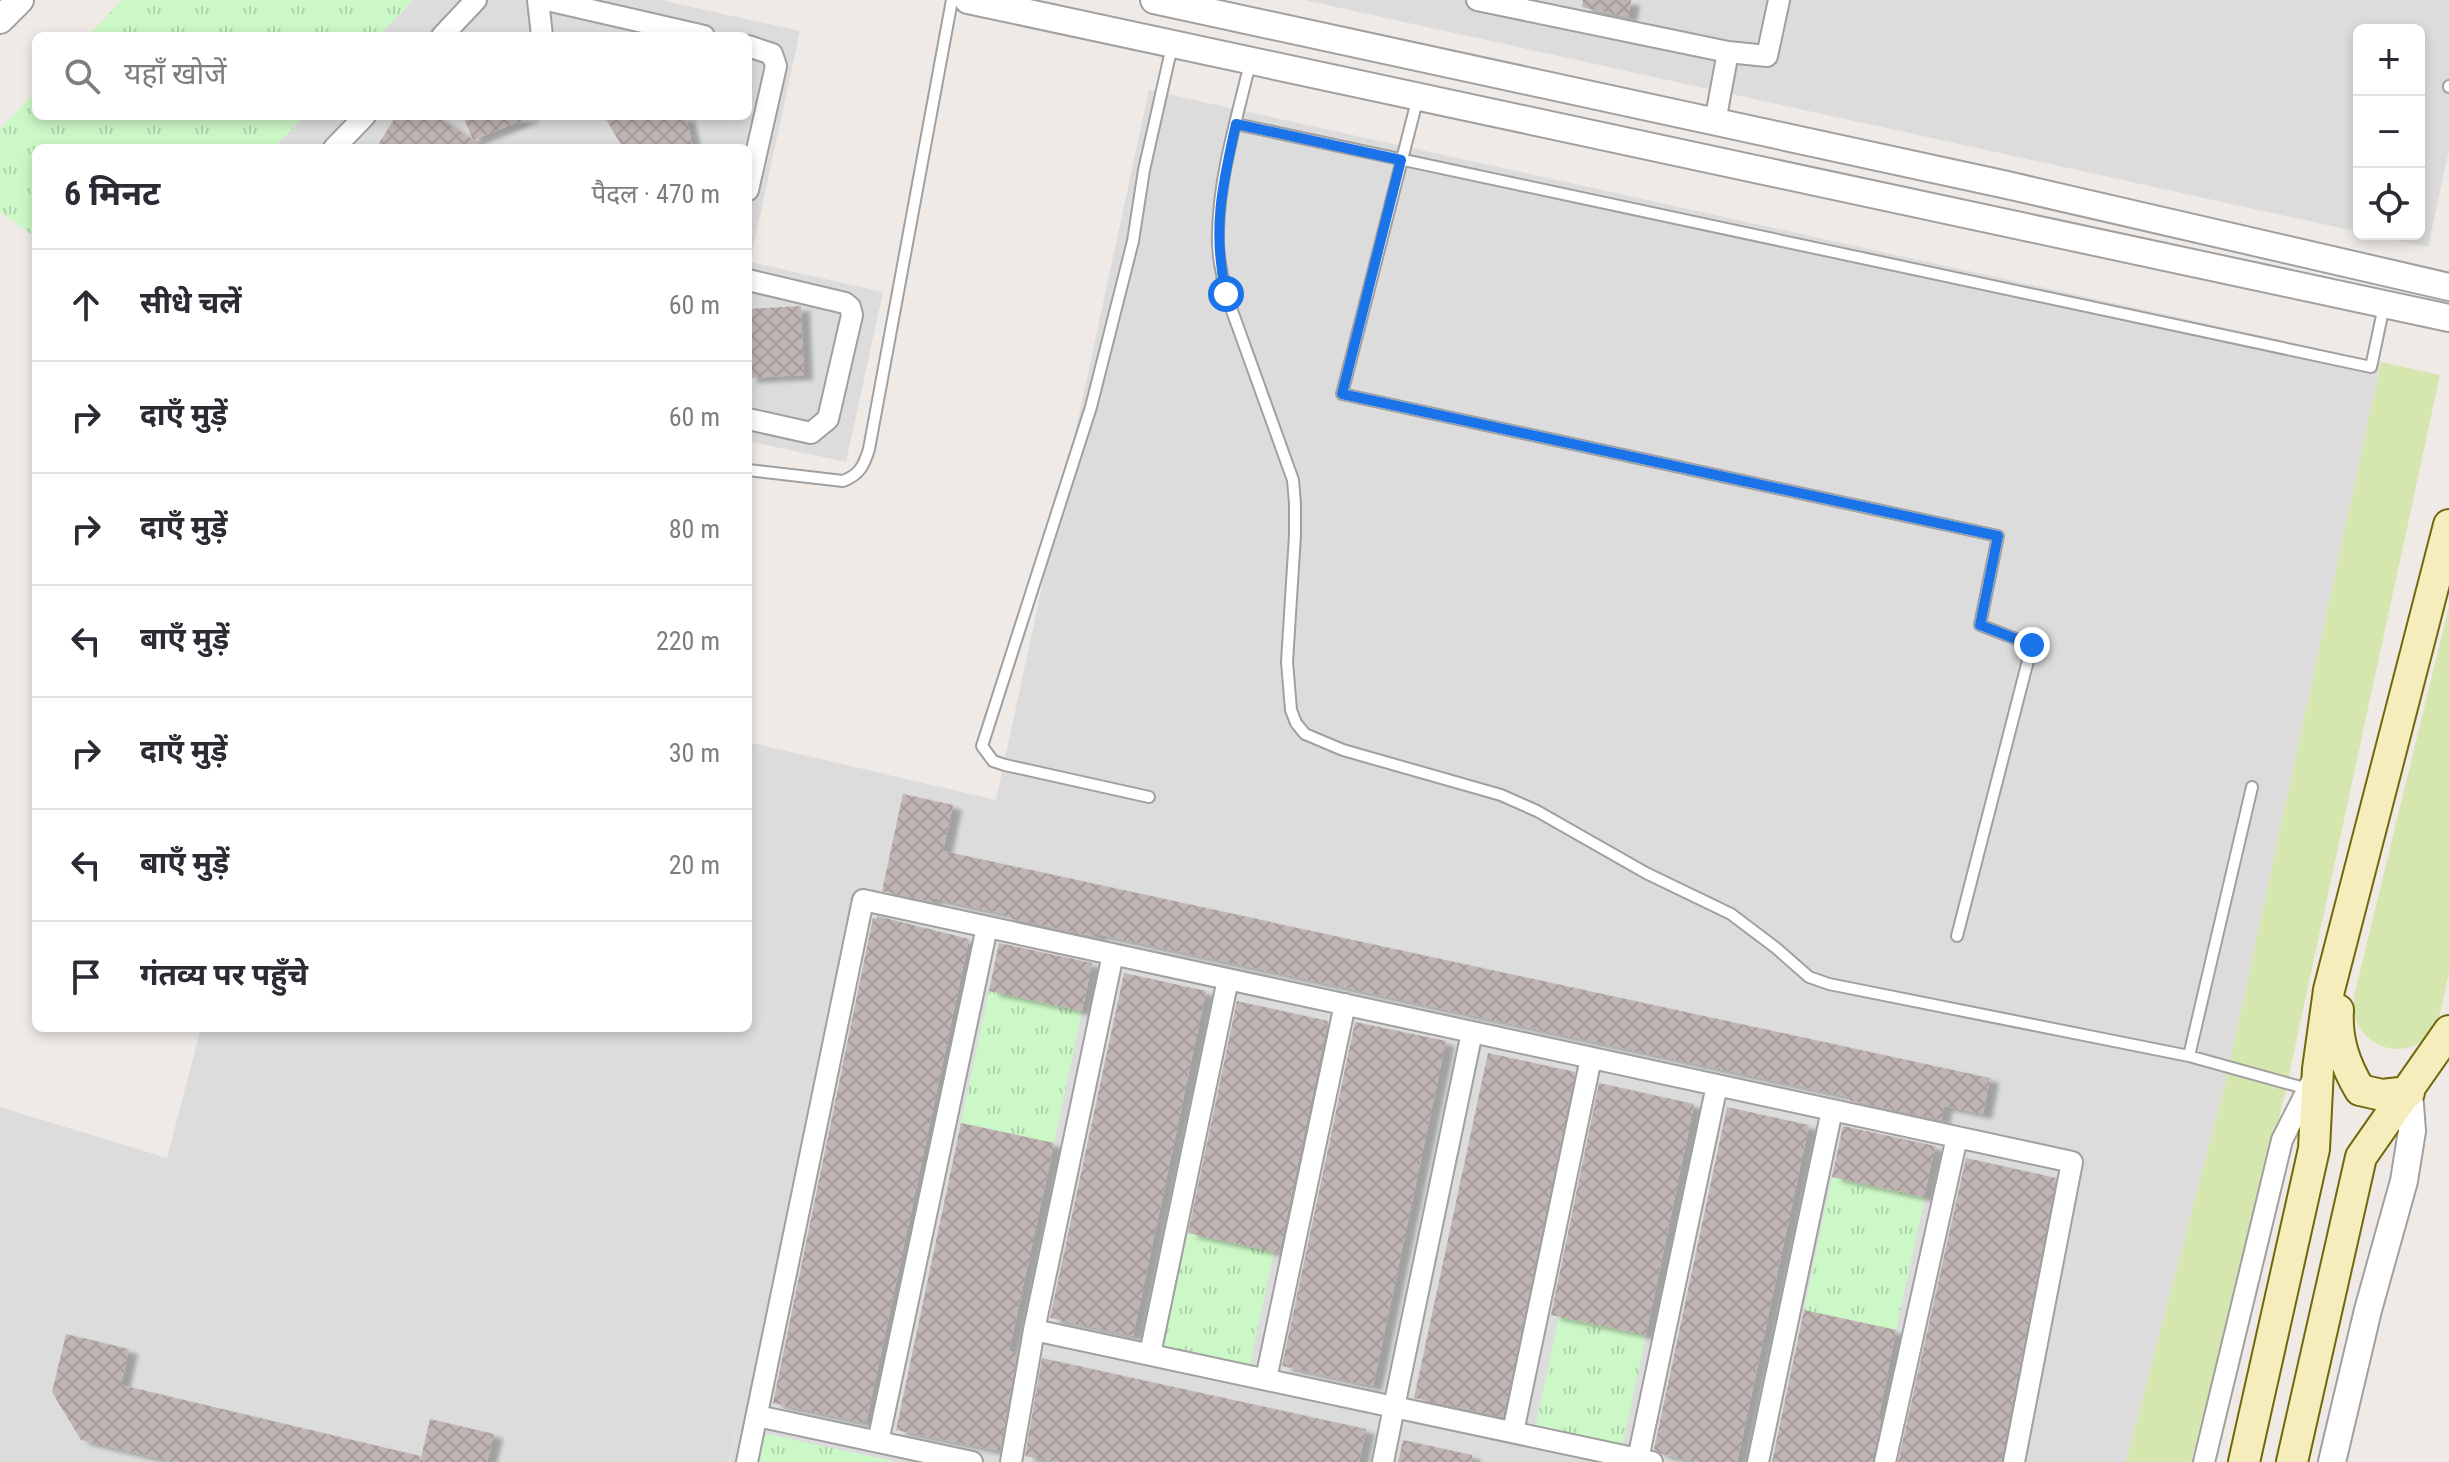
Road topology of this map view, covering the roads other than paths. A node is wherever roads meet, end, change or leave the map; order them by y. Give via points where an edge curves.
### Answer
1 (20, 0) edge
2 (476, 0) edge
3 (538, 0) edge
4 (547, 0) edge
5 (952, 0) edge
6 (968, 0) edge
7 (1154, 0) edge
8 (1477, 0) edge
9 (1779, 0) edge
10 (577, 3) edge
11 (1208, 6) edge
12 (608, 7) edge
13 (0, 20) edge
14 (446, 32) edge
15 (542, 32) edge
16 (691, 32) edge
17 (1173, 44) junction
18 (752, 47) edge
19 (1728, 52) junction
20 (1250, 61) junction
21 (1418, 97) junction
22 (361, 120) edge
23 (1715, 122) junction
24 (1236, 124) junction
25 (338, 144) edge
26 (1401, 160) junction
27 (752, 172) edge
28 (752, 281) edge
29 (2449, 287) edge
30 (2384, 304) junction
31 (2449, 318) edge
32 (752, 420) edge
33 (752, 470) edge
34 (2449, 525) edge
35 (2252, 787) dead end
36 (1149, 797) dead end
37 (987, 927) junction
38 (1957, 936) dead end
39 (1113, 954) junction
40 (2339, 954) junction
41 (1228, 979) junction
42 (1345, 1004) junction
43 (1472, 1032) junction
44 (2447, 1037) edge
45 (2189, 1056) junction
46 (1591, 1058) junction
47 (2313, 1079) junction
48 (1717, 1085) junction
49 (2409, 1092) junction
50 (1832, 1110) junction
51 (1957, 1137) junction
52 (1034, 1330) junction
53 (1150, 1354) junction
54 (1266, 1379) junction
55 (1394, 1407) junction
56 (757, 1416) junction
57 (1513, 1432) junction
58 (878, 1442) junction
59 (1645, 1461) edge
60 (747, 1462) edge
61 (972, 1462) edge
62 (1011, 1462) edge
63 (1383, 1462) edge
64 (1758, 1462) edge
65 (1885, 1462) edge
66 (2014, 1462) edge
67 (2204, 1462) edge
68 (2244, 1462) edge
69 (2292, 1462) edge
70 (2332, 1462) edge

1 - 13 street
2 - 14 street
3 - 15 street
4 - 10 street
5 - 33 lane via 865,463 857,476 843,481
6 - 17 street
7 - 11 street
8 - 19 street
9 - 19 street via 1767,56
10 - 12 street
11 - 23 street
12 - 16 street
17 - 20 street
17 - 36 lane via 1133,241 1091,407 982,746 993,761 1005,765
18 - 27 street via 772,54 776,66
19 - 23 street
20 - 21 street
20 - 24 lane
21 - 26 lane
21 - 30 street
22 - 25 street
23 - 29 street
24 - 26 lane
24 - 45 lane via 1221,192 1220,264 1293,480 1287,662 1291,710 1305,734 1537,811 1731,914 1809,977
26 - 30 lane via 2371,367
26 - 38 lane via 1342,394 1998,536 1980,625 2032,645
28 - 32 street via 845,303 852,315 828,419 811,433
30 - 31 street
34 - 40 main road
35 - 45 lane
37 - 39 street
37 - 56 street via 863,900
37 - 58 street
39 - 41 street
39 - 52 street
40 - 47 main road
40 - 49 main road via 2337,1032 2348,1070 2360,1090 2382,1095
41 - 42 street
41 - 53 street
42 - 43 street
42 - 54 street
43 - 46 street
43 - 55 street
44 - 49 main road
45 - 47 lane
46 - 48 street
46 - 57 street
47 - 67 street via 2282,1140
47 - 68 main road via 2314,1149
48 - 50 street
48 - 59 street
49 - 69 main road via 2361,1157
49 - 70 street via 2412,1131 2404,1181
50 - 51 street
50 - 64 street
51 - 65 street
51 - 66 street via 2072,1162
52 - 53 street
52 - 62 street
53 - 54 street
54 - 55 street
55 - 57 street
55 - 63 street
56 - 58 street
56 - 60 street
57 - 59 street
58 - 61 street

